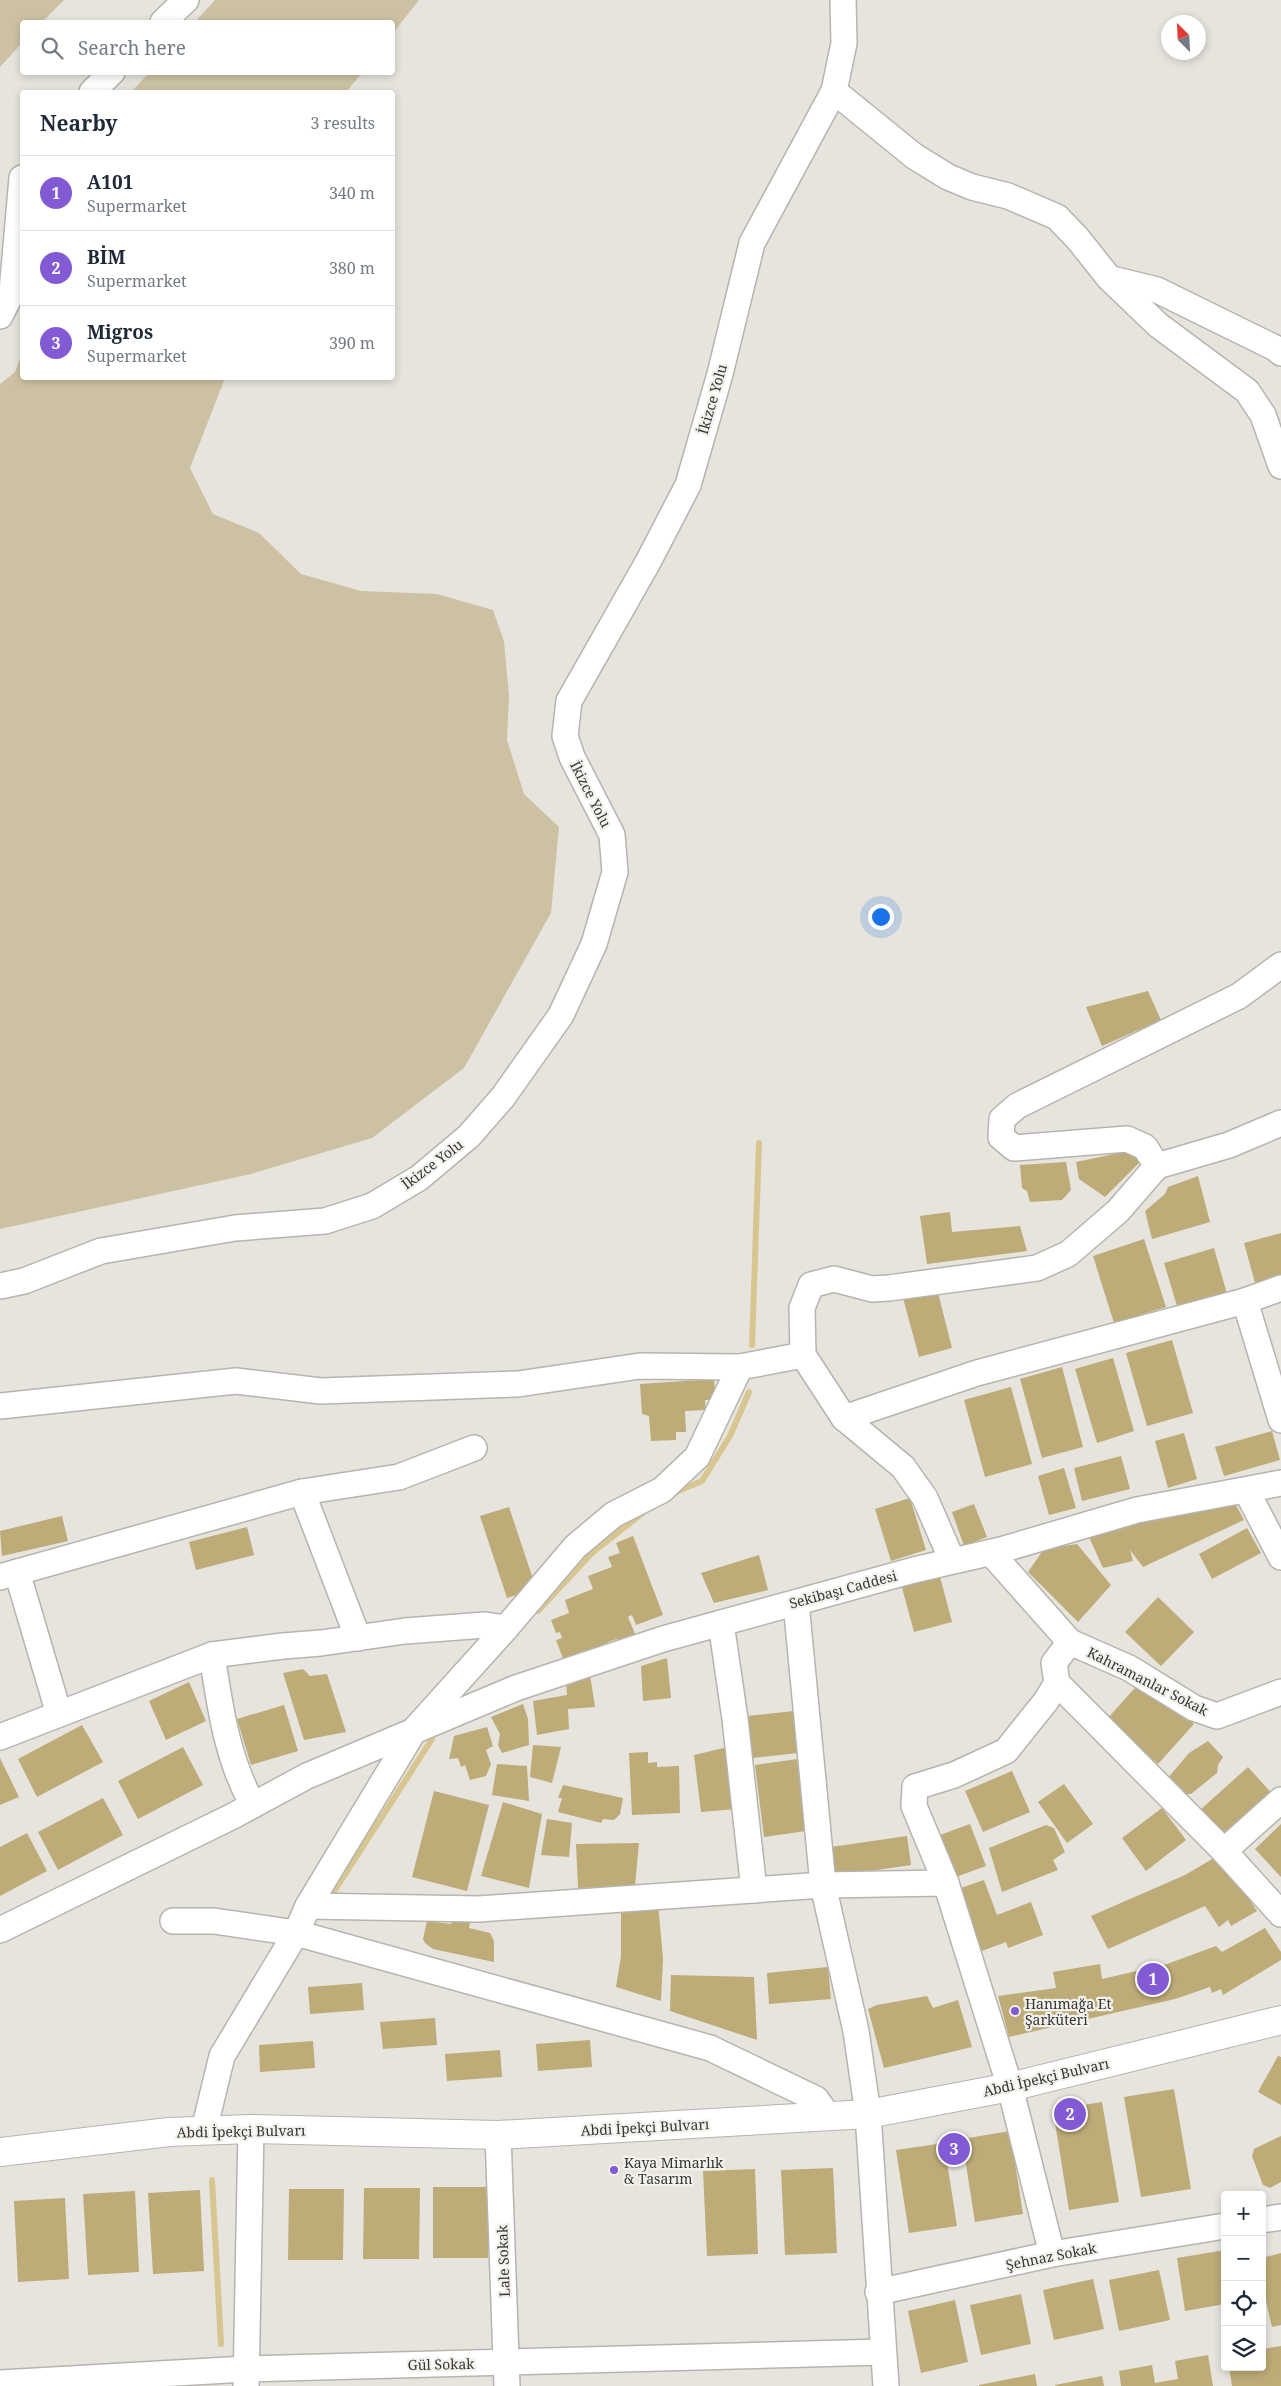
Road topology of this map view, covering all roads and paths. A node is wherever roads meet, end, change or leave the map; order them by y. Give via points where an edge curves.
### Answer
1 (186, 0) edge
2 (843, 0) edge
3 (165, 20) edge
4 (109, 75) edge
5 (94, 90) edge
6 (834, 90) junction
7 (20, 201) edge
8 (1109, 278) junction
9 (0, 316) edge
10 (1281, 354) edge
11 (1281, 466) edge
12 (1281, 965) edge
13 (1281, 1123) edge
14 (1157, 1166) junction
15 (0, 1286) edge
16 (1281, 1288) edge
17 (1244, 1301) junction
18 (803, 1355) junction
19 (740, 1367) junction
20 (0, 1406) edge
21 (844, 1418) junction
22 (1281, 1420) edge
23 (474, 1448) dead end
24 (1281, 1483) edge
25 (1246, 1490) junction
26 (302, 1492) junction
27 (991, 1552) junction
28 (1281, 1557) edge
29 (952, 1560) junction
30 (8, 1575) edge
31 (796, 1603) junction
32 (721, 1623) junction
33 (506, 1628) junction
34 (358, 1638) junction
35 (1070, 1642) junction
36 (212, 1655) junction
37 (1057, 1683) junction
38 (1281, 1692) edge
39 (60, 1714) junction
40 (415, 1729) junction
41 (0, 1737) edge
42 (1281, 1800) edge
43 (253, 1804) junction
44 (1224, 1851) junction
45 (946, 1883) junction
46 (823, 1885) junction
47 (754, 1890) junction
48 (308, 1906) junction
49 (1281, 1914) edge
50 (173, 1920) dead end
51 (0, 1930) edge
52 (296, 1933) junction
53 (1281, 2020) edge
54 (1010, 2086) junction
55 (868, 2114) junction
56 (829, 2117) junction
57 (251, 2128) junction
58 (204, 2130) junction
59 (498, 2135) junction
60 (0, 2152) edge
61 (1281, 2217) edge
62 (1266, 2219) edge
63 (1221, 2227) edge
64 (1052, 2254) junction
65 (878, 2292) junction
66 (883, 2352) junction
67 (507, 2374) edge
68 (246, 2378) edge
69 (0, 2383) edge
70 (886, 2386) edge

1 - 3 street
2 - 6 street, İkizce Yolu via 844,43
4 - 5 street
6 - 8 street via 914,156 948,177 1008,196 1057,217
6 - 15 street, İkizce Yolu via 752,243 720,374 688,484 569,701 565,736 572,757 612,835 615,872 594,944 561,1015 503,1097 469,1136 419,1178 372,1206 325,1221 235,1228 101,1251 24,1281
7 - 9 street via 12,292
8 - 10 street via 1157,290 1275,348
8 - 11 street via 1158,325 1247,391 1262,415
12 - 14 street via 1239,996 1016,1106 1002,1119 1001,1137 1014,1148 1127,1139 1145,1147
13 - 14 street via 1229,1144
14 - 18 street via 1118,1211 1068,1254 1037,1268 889,1288 872,1289 834,1279 811,1285 802,1308
16 - 17 street
17 - 21 street via 987,1370
17 - 22 street
18 - 19 street
18 - 21 street
19 - 20 street via 640,1366 518,1384 321,1391 236,1381
19 - 33 street via 697,1457 662,1490 612,1515 575,1547
21 - 29 street via 903,1467 925,1498
23 - 26 street via 399,1477
24 - 25 street, Sekibaşı Caddesi
25 - 27 street, Sekibaşı Caddesi via 1138,1510
25 - 28 street
26 - 30 street
26 - 34 street
27 - 29 street, Sekibaşı Caddesi
27 - 35 street, Kahramanlar Sokak
29 - 31 street, Sekibaşı Caddesi
30 - 39 street
31 - 32 street, Sekibaşı Caddesi
31 - 46 street
32 - 40 street, Sekibaşı Caddesi via 662,1639 516,1688
32 - 47 street
33 - 34 street via 485,1626 405,1631
33 - 40 street
34 - 36 street
35 - 37 street via 1054,1663
35 - 38 street, Kahramanlar Sokak via 1128,1668 1194,1708 1217,1716
36 - 39 street
36 - 43 street via 230,1753
37 - 44 street
37 - 45 street via 1006,1751 954,1775 914,1787 914,1806
39 - 41 street
40 - 43 street, Sekibaşı Caddesi via 306,1776
40 - 48 street
42 - 44 street
43 - 51 street, Sekibaşı Caddesi
44 - 49 street
45 - 46 street
45 - 54 street
46 - 47 street
46 - 55 street via 856,2031
47 - 48 street via 479,1909
48 - 52 street
50 - 52 street via 214,1921
52 - 56 street via 710,2048 816,2099
52 - 58 street via 222,2056
53 - 54 main road, Abdi İpekçi Bulvarı
54 - 55 main road, Abdi İpekçi Bulvarı
54 - 64 street
55 - 56 main road, Abdi İpekçi Bulvarı
55 - 65 street
56 - 59 main road, Abdi İpekçi Bulvarı
57 - 58 main road, Abdi İpekçi Bulvarı
57 - 59 main road, Abdi İpekçi Bulvarı
57 - 68 street
58 - 60 main road, Abdi İpekçi Bulvarı
59 - 67 street, Lale Sokak
61 - 62 street
63 - 64 street, Şehnaz Sokak
64 - 65 street, Şehnaz Sokak
65 - 66 street
66 - 67 street, Gül Sokak
66 - 70 street
67 - 68 street, Gül Sokak
68 - 69 street, Gül Sokak

